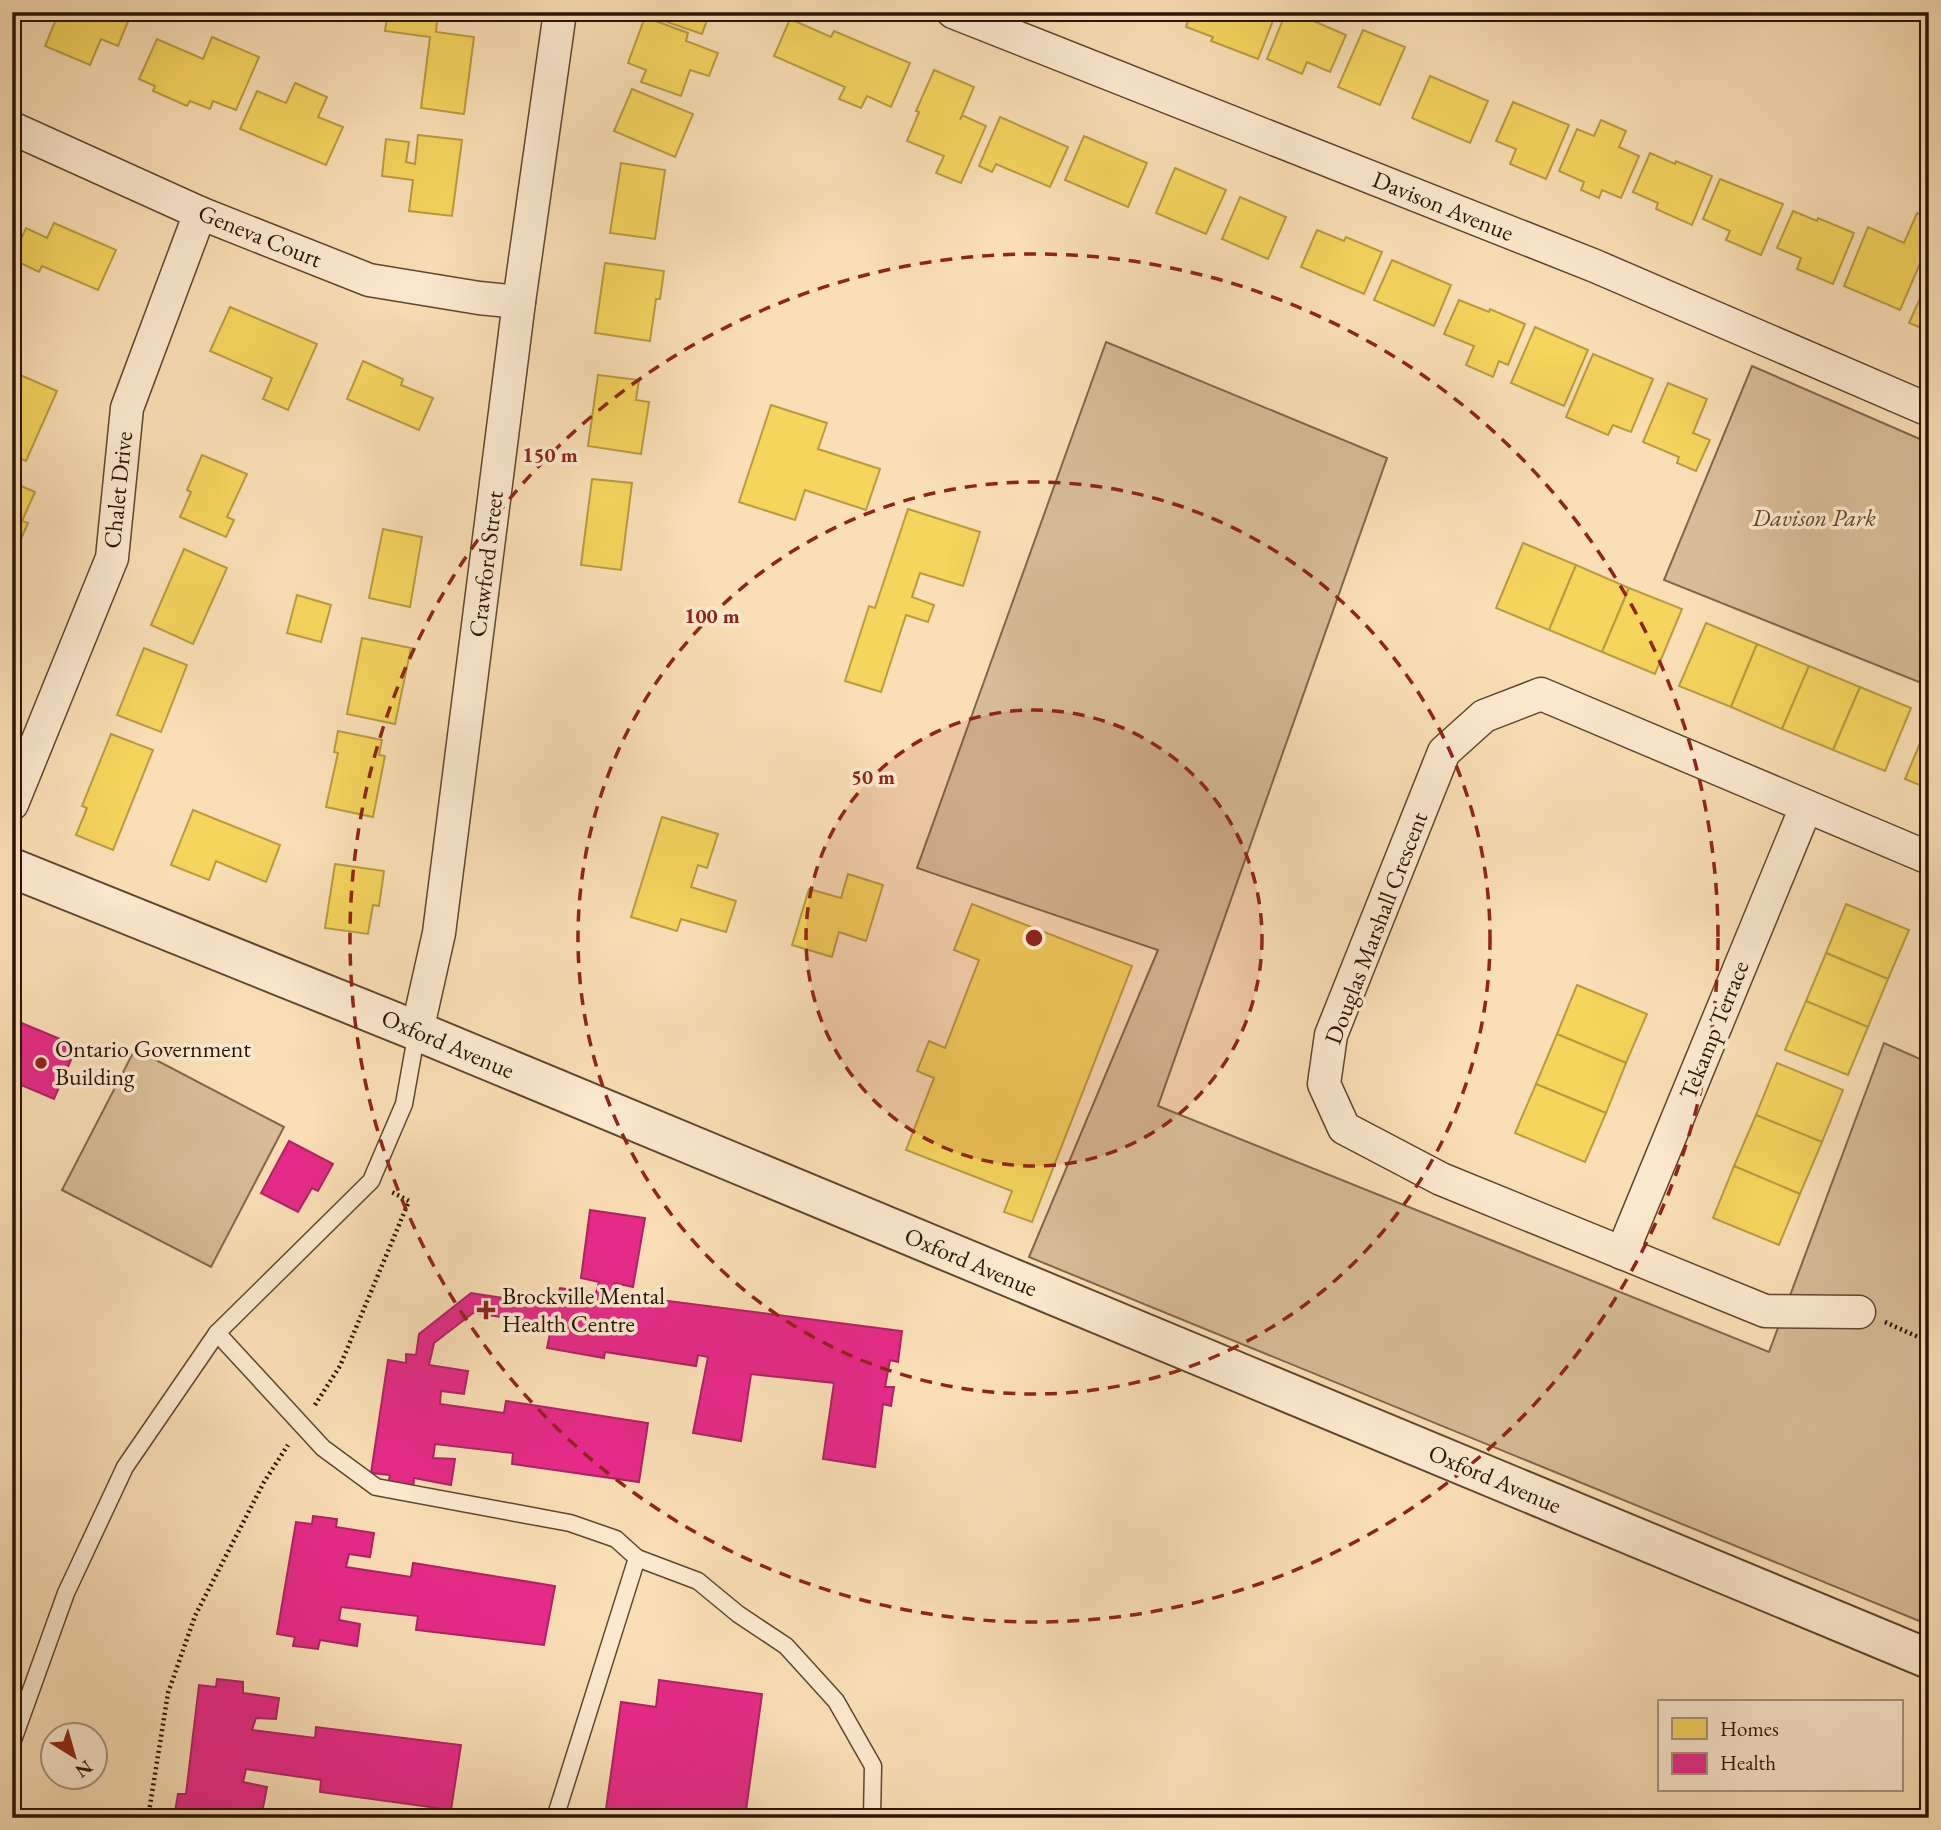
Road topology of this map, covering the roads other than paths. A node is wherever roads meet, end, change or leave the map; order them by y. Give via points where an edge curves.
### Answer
1 (561, 12) edge
2 (953, 12) edge
3 (12, 128) edge
4 (200, 213) junction
5 (519, 302) junction
6 (1929, 410) edge
7 (12, 804) edge
8 (1806, 807) junction
9 (1929, 858) edge
10 (12, 868) edge
11 (416, 1031) junction
12 (1622, 1253) junction
13 (1859, 1311) road end
14 (217, 1333) junction
15 (637, 1558) junction
16 (1929, 1659) edge
17 (12, 1743) edge
18 (555, 1818) edge
19 (872, 1818) edge

1 - 5 street, Crawford Street
2 - 6 street, Davison Avenue via 1595,266
3 - 4 street, Geneva Court
4 - 5 street, Geneva Court via 369,280
4 - 7 street, Chalet Drive via 127,408 112,558
5 - 11 street, Crawford Street via 439,933
8 - 9 street, Douglas Marshall Crescent
8 - 12 street, Tekamp Terrace
8 - 12 street, Douglas Marshall Crescent via 1541,694 1484,716 1444,752 1331,1035 1324,1084 1344,1128 1441,1179
10 - 11 street, Oxford Avenue
11 - 14 lane via 404,1104 371,1181
11 - 16 street, Oxford Avenue
12 - 13 street, Douglas Marshall Crescent via 1765,1311
14 - 15 lane via 323,1448 376,1487 570,1522 616,1539
14 - 17 lane via 125,1467 66,1592
15 - 18 lane
15 - 19 lane via 698,1581 786,1646 836,1701 873,1766

